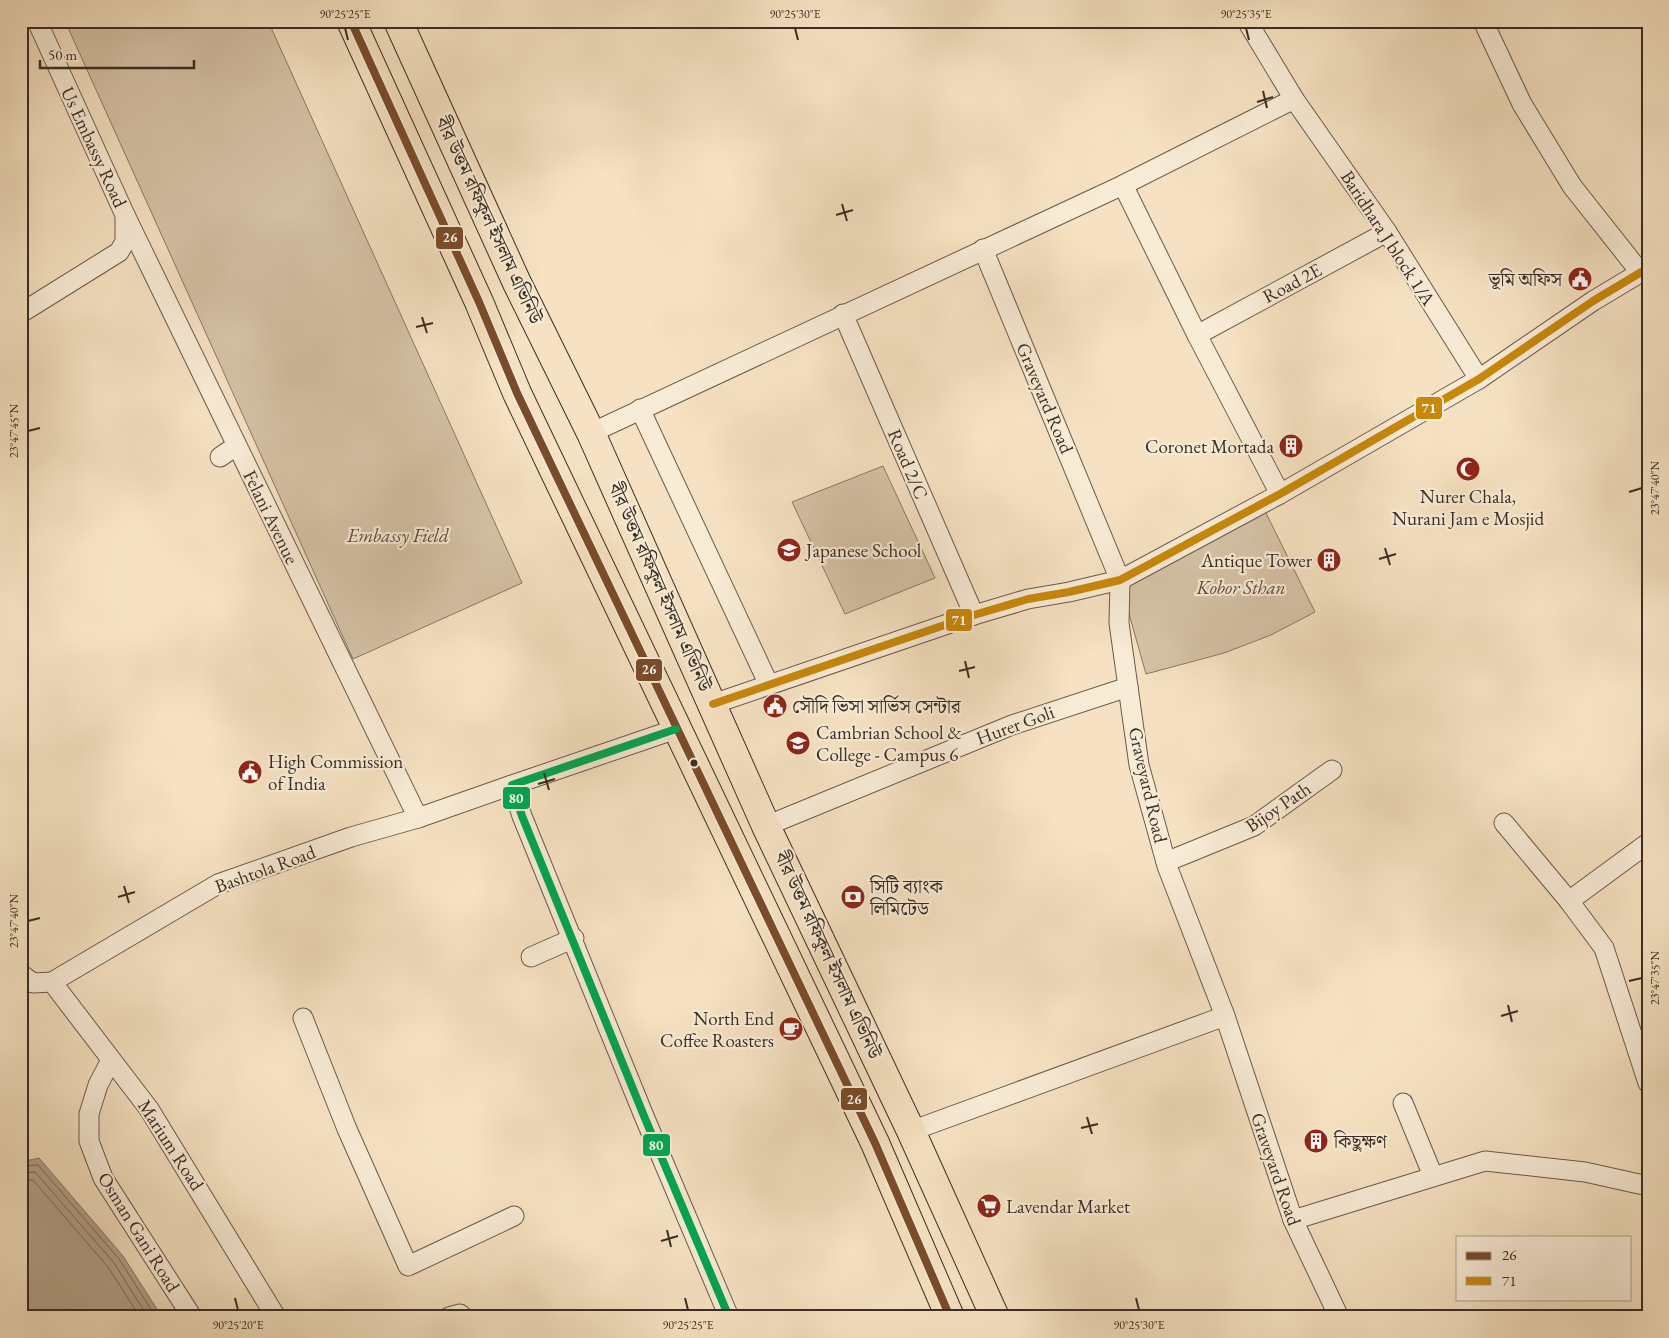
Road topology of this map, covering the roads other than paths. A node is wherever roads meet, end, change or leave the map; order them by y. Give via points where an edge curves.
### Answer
1 (37, 21) edge
2 (351, 21) edge
3 (398, 21) edge
4 (1247, 21) edge
5 (1483, 21) edge
6 (1294, 98) junction
7 (1123, 185) junction
8 (125, 215) junction
9 (1387, 232) junction
10 (983, 249) junction
11 (1644, 270) edge
12 (517, 283) junction
13 (479, 302) junction
14 (21, 313) edge
15 (843, 314) junction
16 (1197, 335) junction
17 (1479, 379) junction
18 (640, 410) junction
19 (591, 433) junction
20 (236, 446) junction
21 (220, 457) dead end
22 (1280, 494) junction
23 (1120, 580) junction
24 (974, 615) junction
25 (769, 685) junction
26 (1128, 686) junction
27 (713, 704) junction
28 (676, 729) junction
29 (1332, 770) dead end
30 (512, 786) junction
31 (418, 818) junction
32 (1504, 823) dead end
33 (766, 826) junction
34 (1648, 843) edge
35 (1166, 862) junction
36 (1569, 901) junction
37 (574, 938) junction
38 (531, 957) dead end
39 (35, 980) edge
40 (1225, 1016) junction
41 (303, 1018) dead end
42 (111, 1060) junction
43 (1648, 1083) edge
44 (1403, 1103) dead end
45 (911, 1131) junction
46 (1433, 1176) junction
47 (1648, 1186) edge
48 (514, 1216) dead end
49 (1292, 1220) junction
50 (192, 1317) edge
51 (276, 1317) edge
52 (449, 1317) edge
53 (463, 1317) edge
54 (729, 1317) edge
55 (950, 1317) edge
56 (995, 1317) edge
57 (1339, 1317) edge

1 - 8 street, Us Embassy Road
2 - 13 main road, বীর উত্তম রফিকুল ইসলাম এভিনিউ
3 - 12 main road, বীর উত্তম রফিকুল ইসলাম এভিনিউ
4 - 6 street, Baridhara J block 1/A
5 - 11 street via 1522,104 1572,186
6 - 7 street
6 - 9 street, Baridhara J block 1/A
7 - 10 street
7 - 16 street
8 - 14 street, Us Embassy Road via 125,242 119,252
8 - 20 street, Felani Avenue
9 - 16 street, Road 2E
9 - 17 street, Baridhara J block 1/A
10 - 15 street
10 - 23 street, Graveyard Road
11 - 17 street
12 - 13 main road
12 - 19 main road, বীর উত্তম রফিকুল ইসলাম এভিনিউ
13 - 28 main road, বীর উত্তম রফিকুল ইসলাম এভিনিউ via 517,393
15 - 18 street
15 - 24 street, Road 2/C
16 - 22 street
17 - 22 street
18 - 19 street
18 - 25 street
19 - 27 main road, বীর উত্তম রফিকুল ইসলাম এভিনিউ
20 - 21 street
20 - 31 street, Felani Avenue
22 - 23 street
23 - 24 street via 1028,599
23 - 26 street, Graveyard Road via 1119,623
24 - 25 street
25 - 27 street
26 - 33 street, Hurer Goli via 1012,725
26 - 35 street, Graveyard Road via 1140,766
27 - 33 main road, বীর উত্তম রফিকুল ইসলাম এভিনিউ
28 - 30 street, Bashtola Road
28 - 55 main road, বীর উত্তম রফিকুল ইসলাম এভিনিউ via 875,1143
29 - 35 street, Bijoy Path via 1254,826
30 - 31 street, Bashtola Road
30 - 37 street
31 - 39 street, Bashtola Road via 351,837 218,884
32 - 36 street
33 - 45 main road, বীর উত্তম রফিকুল ইসলাম এভিনিউ
34 - 36 street
35 - 40 street, Graveyard Road
36 - 43 street via 1604,948
37 - 38 street
37 - 54 street via 644,1116
39 - 42 street, Marium Road
40 - 45 street
40 - 49 street, Graveyard Road
41 - 48 street via 347,1129 408,1266
42 - 50 street, Osman Gani Road via 98,1084 88,1114 89,1141 103,1178
42 - 51 street, Marium Road via 179,1155
44 - 46 street
45 - 56 main road, বীর উত্তম রফিকুল ইসলাম এভিনিউ
46 - 47 street via 1485,1161 1585,1172
46 - 49 street
49 - 57 street, Graveyard Road
52 - 53 street via 460,1314

